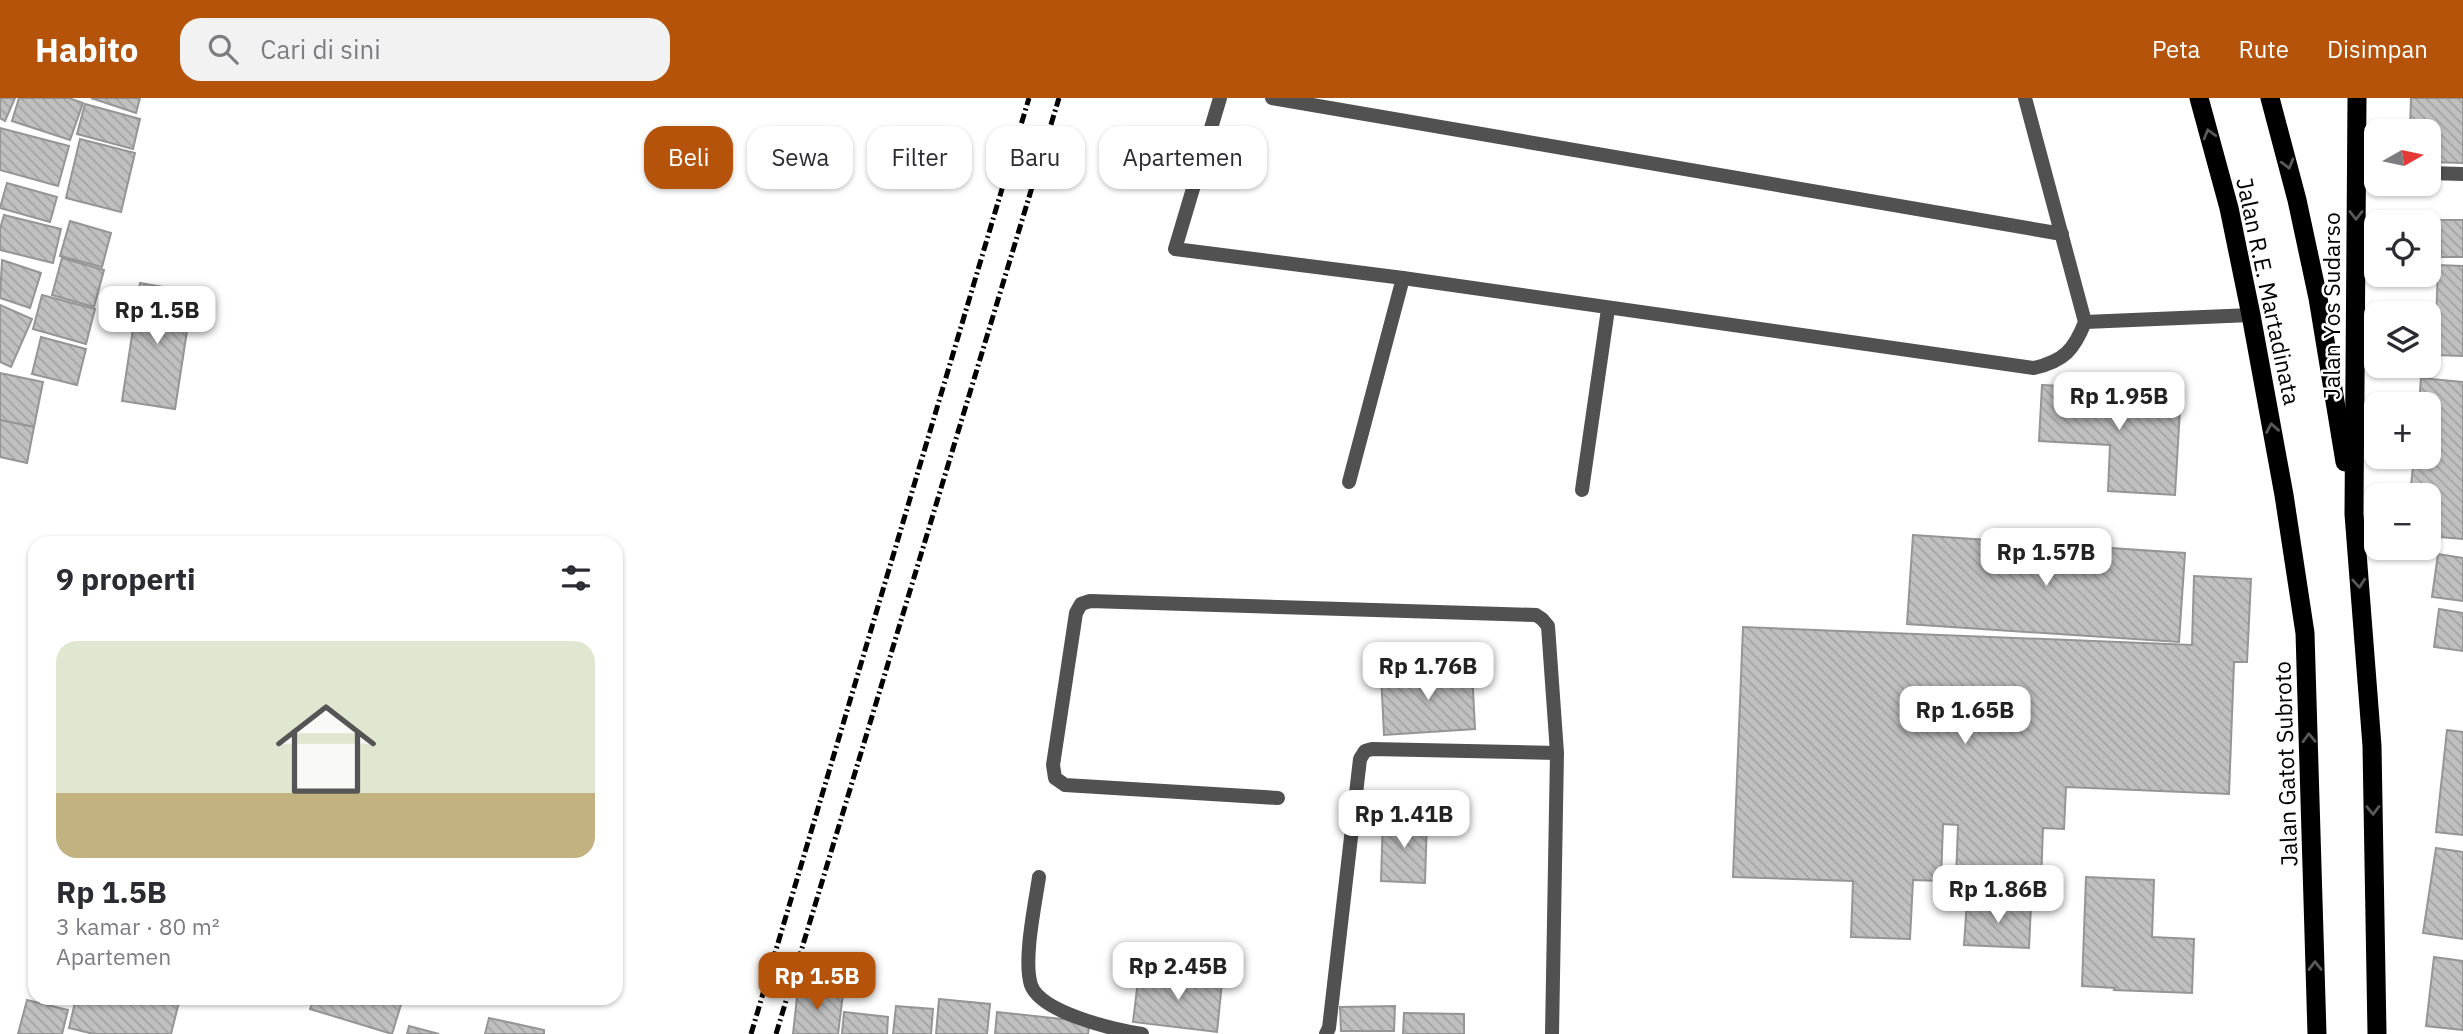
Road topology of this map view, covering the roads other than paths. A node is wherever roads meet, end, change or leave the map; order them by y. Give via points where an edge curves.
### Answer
1 (1220, 98) edge
2 (1272, 98) edge
3 (2025, 98) edge
4 (2199, 98) edge
5 (2270, 98) edge
6 (2357, 98) edge
7 (2356, 171) junction
8 (2364, 171) edge
9 (2441, 173) edge
10 (2463, 174) edge
11 (2062, 234) junction
12 (1403, 278) junction
13 (1608, 309) junction
14 (2251, 315) junction
15 (2085, 322) junction
16 (1349, 482) dead end
17 (1582, 490) dead end
18 (2284, 495) joint
19 (2354, 514) junction
20 (1557, 753) junction
21 (1278, 798) dead end
22 (1040, 877) dead end
23 (1142, 1034) edge
24 (1326, 1034) edge
25 (1552, 1034) edge
26 (2316, 1034) edge
27 (2377, 1034) edge

1 - 12 street via 1175,249
2 - 11 street
3 - 11 street
14 -> 4 highway, Jalan R.E. Martadinata via 2229,208
5 -> 19 highway, Jalan R.E. Martadinata via 2318,298
6 - 7 highway, Jalan Yos Sudarso
7 - 8 street
7 -> 19 highway, Jalan Yos Sudarso
9 - 10 street
11 - 15 street
12 - 13 street
12 - 16 street
13 - 15 street via 2035,368 2066,355
13 - 17 street
14 - 15 street
18 -> 14 highway, Jalan R.E. Martadinata
26 -> 18 highway, Jalan Gatot Subroto via 2305,634
19 -> 27 highway via 2372,746
20 - 21 street via 1548,626 1535,615 1081,604 1053,765 1055,778 1065,785
20 - 24 street via 1365,751 1360,759
20 - 25 street
22 - 23 street via 1028,964 1032,986 1040,998 1069,1014

